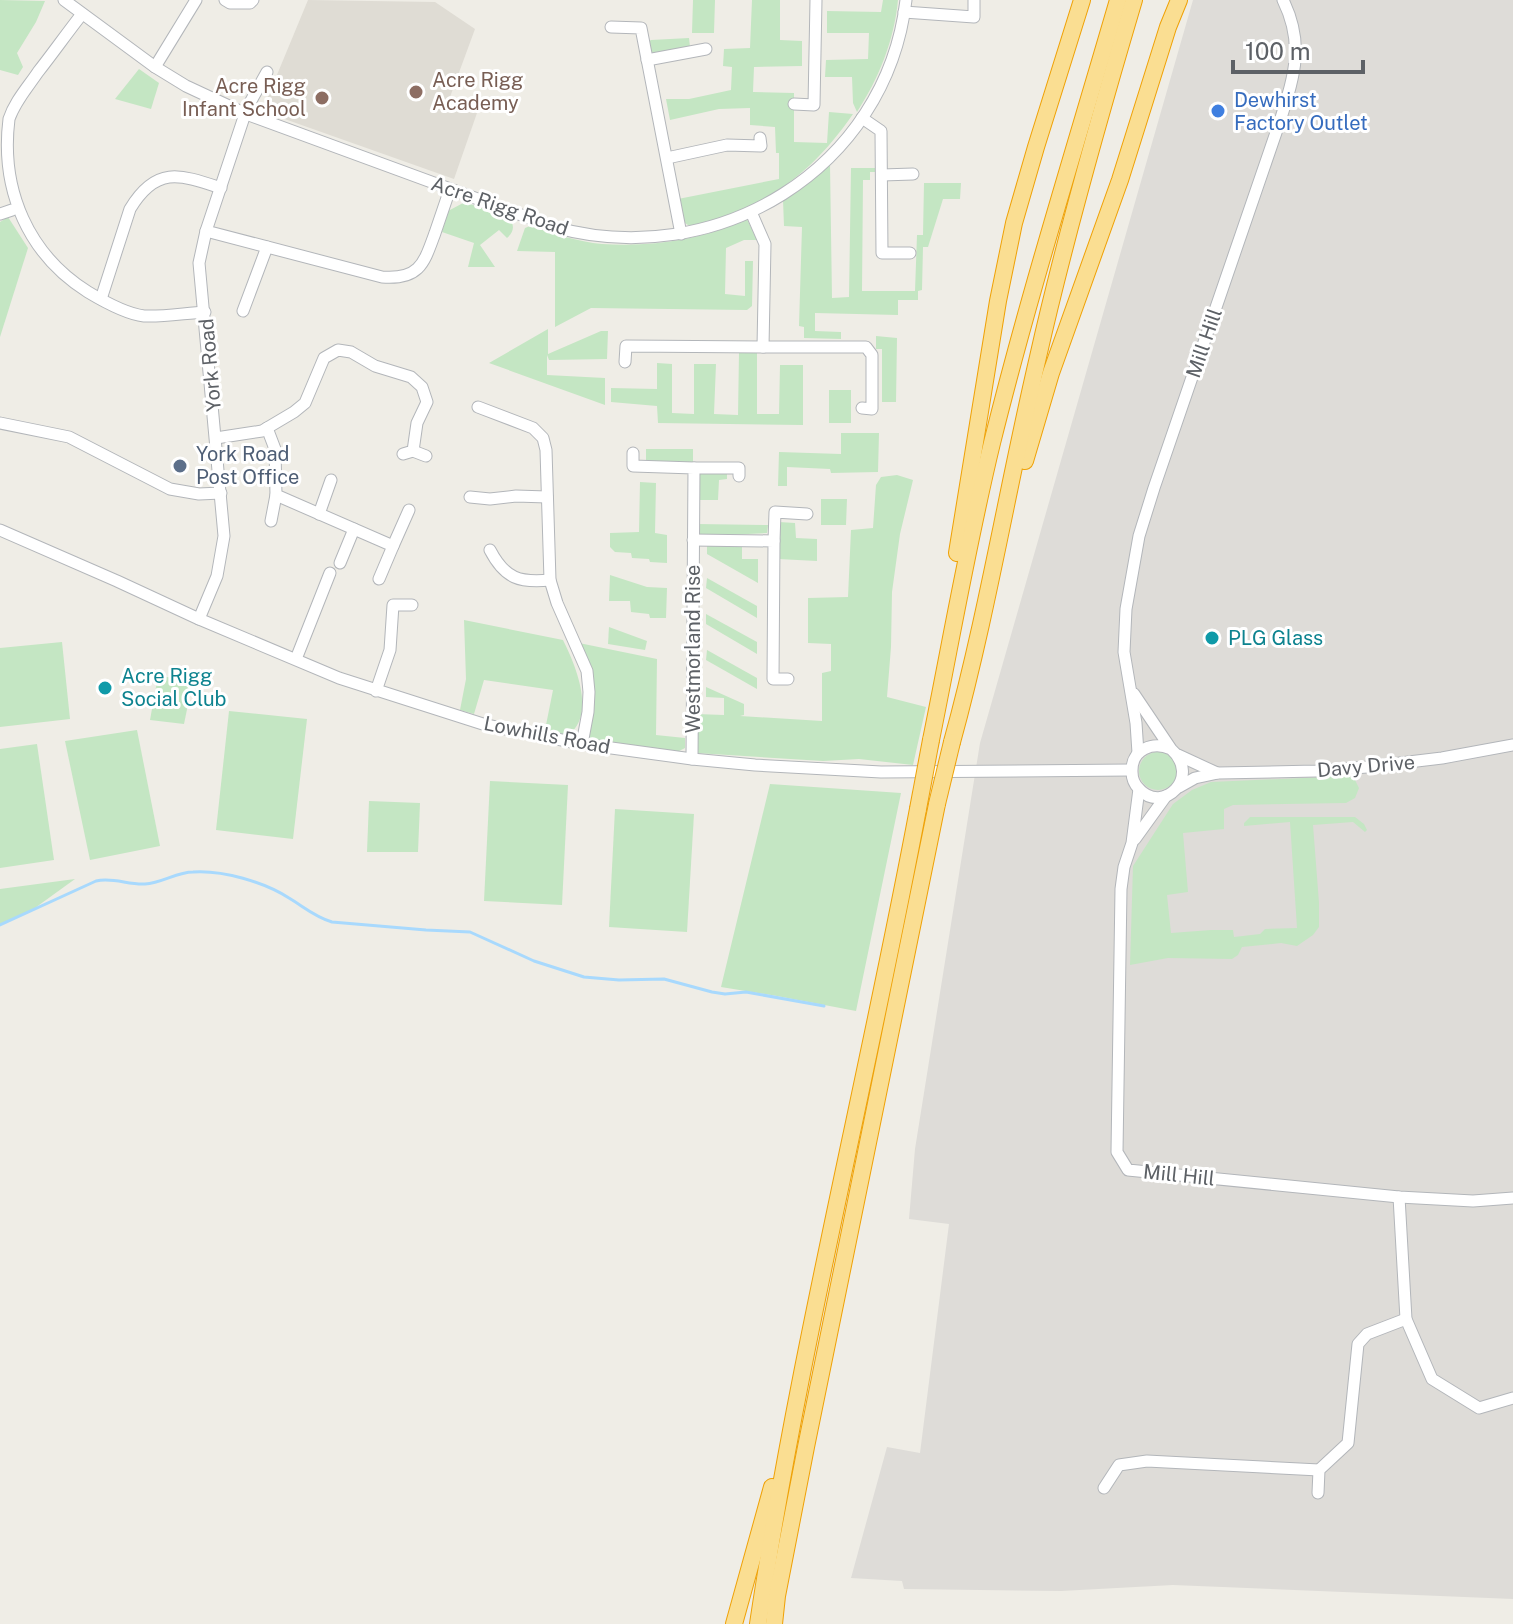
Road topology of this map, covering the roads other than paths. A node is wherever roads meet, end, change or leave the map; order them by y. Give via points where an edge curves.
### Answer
1 (64, 0) edge
2 (196, 0) edge
3 (225, 0) edge
4 (253, 0) edge
5 (816, 0) edge
6 (974, 0) edge
7 (1082, 0) edge
8 (1118, 0) edge
9 (1134, 0) edge
10 (1179, 0) edge
11 (1283, 0) edge
12 (905, 6) edge
13 (82, 14) junction
14 (611, 27) dead end
15 (706, 49) dead end
16 (647, 60) junction
17 (155, 67) junction
18 (267, 72) dead end
19 (794, 104) dead end
20 (246, 114) junction
21 (862, 118) junction
22 (760, 138) dead end
23 (667, 158) junction
24 (913, 174) dead end
25 (882, 175) junction
26 (221, 188) junction
27 (450, 189) junction
28 (6, 212) edge
29 (751, 212) junction
30 (206, 231) junction
31 (681, 234) junction
32 (267, 247) junction
33 (910, 253) dead end
34 (101, 299) junction
35 (243, 311) dead end
36 (205, 312) junction
37 (763, 347) junction
38 (625, 362) dead end
39 (478, 407) dead end
40 (862, 408) dead end
41 (0, 423) edge
42 (267, 428) junction
43 (216, 438) junction
44 (633, 453) dead end
45 (426, 456) dead end
46 (694, 468) junction
47 (739, 476) dead end
48 (331, 480) dead end
49 (221, 493) junction
50 (276, 495) junction
51 (470, 497) dead end
52 (547, 497) junction
53 (409, 510) dead end
54 (319, 514) junction
55 (807, 514) dead end
56 (271, 521) dead end
57 (354, 529) junction
58 (0, 530) edge
59 (693, 540) junction
60 (774, 541) junction
61 (393, 546) junction
62 (490, 550) dead end
63 (340, 563) dead end
64 (330, 573) dead end
65 (379, 579) dead end
66 (550, 580) junction
67 (989, 589) junction
68 (412, 605) dead end
69 (199, 619) junction
70 (296, 659) junction
71 (788, 679) dead end
72 (1131, 690) junction
73 (376, 691) junction
74 (941, 693) junction
75 (582, 744) junction
76 (1513, 745) edge
77 (1175, 752) junction
78 (1138, 753) junction
79 (692, 759) junction
80 (1131, 770) junction
81 (1218, 773) junction
82 (1179, 787) junction
83 (1139, 789) junction
84 (1166, 796) junction
85 (1132, 843) junction
86 (1399, 1197) junction
87 (1513, 1198) edge
88 (1406, 1319) junction
89 (802, 1376) junction
90 (1513, 1398) edge
91 (1319, 1470) junction
92 (1104, 1488) dead end
93 (1318, 1493) dead end
94 (734, 1624) edge
95 (758, 1624) edge
96 (774, 1624) edge

1 - 13 street, Acre Rigg Road
2 - 17 street
3 - 4 street
5 - 19 street via 814,105
6 - 12 street via 974,17
7 - 74 highway via 1018,208 998,301 942,643
8 - 74 highway via 993,442
9 - 67 highway via 1060,265
10 - 67 highway via 1051,373 1006,546
11 - 72 street, Mill Hill via 1294,29 1295,70 1139,536 1124,644
12 - 21 street, Acre Rigg Road via 888,68
13 - 17 street, Acre Rigg Road
13 - 28 street via 10,116 1,172
14 - 16 street via 641,28
15 - 16 street
16 - 23 street
17 - 20 street, Acre Rigg Road
18 - 20 street, York Road
20 - 26 street, York Road
20 - 27 street, Acre Rigg Road
21 - 25 street via 881,131
21 - 29 street, Acre Rigg Road via 820,166
22 - 23 street via 761,146 727,145
23 - 31 street
24 - 25 street
25 - 33 street via 882,253
26 - 30 street, York Road
26 - 34 street via 183,176 149,185 130,209
27 - 31 street, Acre Rigg Road via 581,235 641,239
27 - 32 street via 424,262 398,278
28 - 34 street via 67,279
29 - 31 street, Acre Rigg Road
29 - 37 street via 765,244
30 - 32 street
30 - 36 street, York Road via 199,263
32 - 35 street
34 - 36 street via 143,316
36 - 43 street, York Road
37 - 38 street via 626,346
37 - 40 street via 866,347 872,355 872,409
39 - 52 street via 533,428 543,438
41 - 49 street via 69,437 170,489
42 - 43 street
42 - 45 street via 305,403 324,358 338,350 351,352 411,377 422,387 427,402 408,452
42 - 50 street via 275,449
43 - 49 street, York Road
44 - 46 street via 633,466
46 - 47 street via 739,468
46 - 59 street, Westmorland Rise
48 - 54 street
49 - 69 street, York Road via 224,536 217,576
50 - 54 street
50 - 56 street
51 - 52 street
52 - 66 street
53 - 61 street
54 - 57 street
55 - 60 street via 775,512
57 - 61 street
57 - 63 street
58 - 69 street, Lowhills Road
59 - 60 street, Westmorland Rise
59 - 79 street, Westmorland Rise
60 - 71 street via 773,679
61 - 65 street
62 - 66 street via 498,566 515,578
64 - 70 street
66 - 75 street via 587,671
67 - 96 highway, bridge via 937,804
68 - 73 street via 393,605 390,650
69 - 70 street, Lowhills Road
70 - 73 street, Lowhills Road
72 - 77 street, Mill Hill
72 - 78 street, Mill Hill
73 - 75 street, Lowhills Road via 486,725
74 - 89 highway, bridge
75 - 79 street, Lowhills Road
76 - 81 street, Davy Drive via 1367,767
77 - 78 street via 1154,745
77 - 81 street, Davy Drive
77 - 82 street via 1184,772
78 - 80 street
79 - 80 street, Lowhills Road via 881,772
80 - 83 street
81 - 82 street, Davy Drive
82 - 84 street
83 - 84 street via 1150,796
83 - 85 street, Mill Hill
84 - 85 street, Mill Hill
85 - 86 street, Mill Hill via 1121,889 1118,1060 1117,1152 1128,1170
86 - 87 street, Mill Hill
86 - 88 street
88 - 90 street via 1432,1379 1479,1408
88 - 91 street via 1367,1334 1358,1344 1348,1443
89 - 94 highway
89 - 95 highway
91 - 92 street via 1147,1461 1119,1465
91 - 93 street

